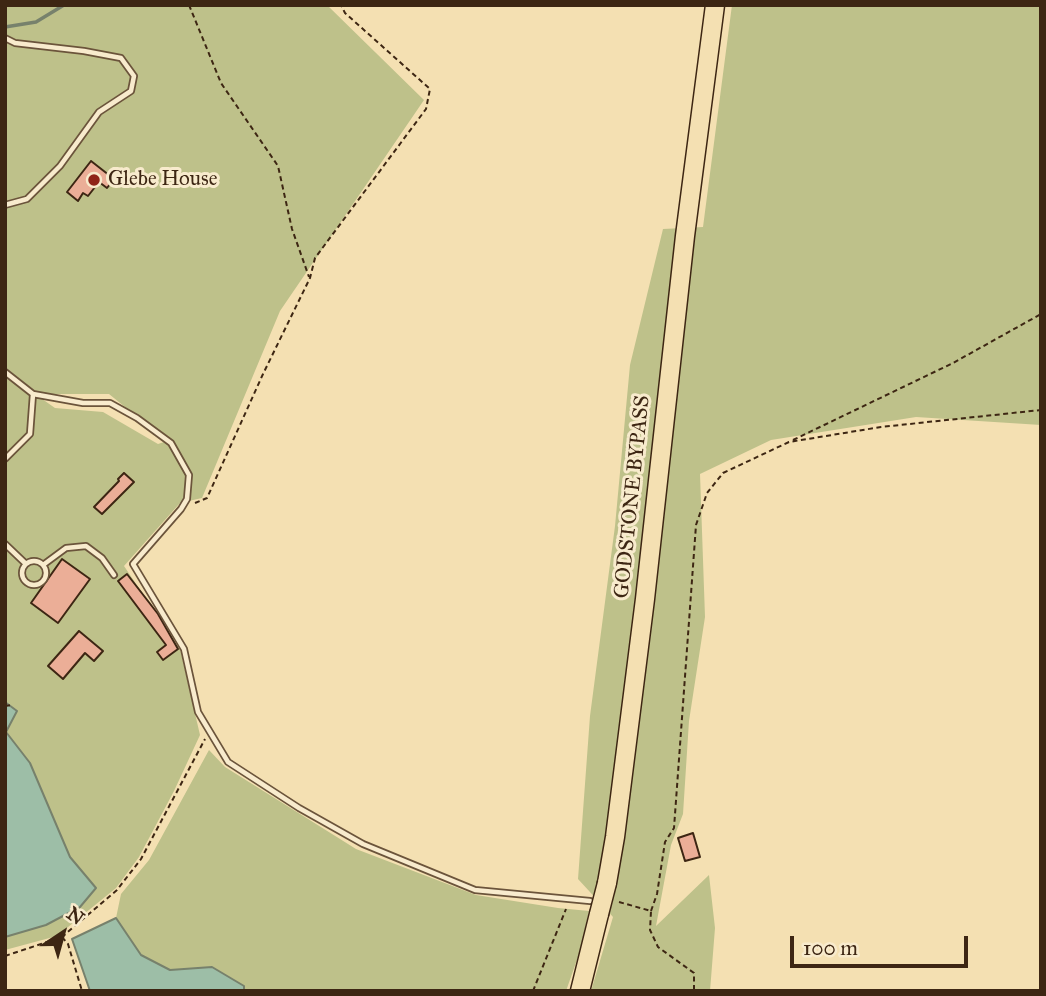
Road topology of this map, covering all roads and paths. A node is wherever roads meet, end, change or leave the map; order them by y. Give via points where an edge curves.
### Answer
1 (189, 5) edge
2 (341, 5) edge
3 (715, 5) edge
4 (5, 37) edge
5 (5, 205) edge
6 (310, 278) junction
7 (1041, 314) edge
8 (5, 372) edge
9 (33, 394) junction
10 (1041, 410) edge
11 (789, 442) junction
12 (5, 459) edge
13 (181, 509) junction
14 (5, 544) edge
15 (26, 564) junction
16 (43, 565) junction
17 (114, 575) dead end
18 (11, 705) dead end
19 (5, 706) edge
20 (209, 731) junction
21 (570, 898) junction
22 (619, 902) dead end
23 (595, 908) junction
24 (651, 911) junction
25 (62, 937) junction
26 (5, 956) edge
27 (82, 991) edge
28 (533, 991) edge
29 (580, 991) edge
30 (694, 991) edge

1 - 6 path via 221,83 278,166 292,229
2 - 6 path via 430,89 426,109 315,258
3 - 23 highway, GODSTONE BYPASS, bridge via 615,837 607,883
4 - 5 lane via 15,43 121,58 134,76 131,91 99,112 60,166 27,199
6 - 13 path via 207,498
7 - 11 path via 953,363
8 - 9 lane
9 - 12 lane via 30,434
9 - 13 lane via 110,403 170,443 189,475 187,499
10 - 11 path
11 - 24 path via 723,473 707,493 696,525 674,828 665,842
13 - 20 lane via 133,564 184,649 198,712
14 - 15 lane
15 - 16 lane
15 - 16 lane via 23,577 32,584 43,580
16 - 17 lane via 66,548 86,546 103,558
18 - 19 path
20 - 21 lane via 228,762 362,844 475,890
20 - 25 path via 141,859 117,890
21 - 23 lane
21 - 28 path
22 - 24 path
23 - 29 highway, GODSTONE BYPASS
24 - 30 path via 650,930 658,947 694,973
25 - 26 path
25 - 27 path

